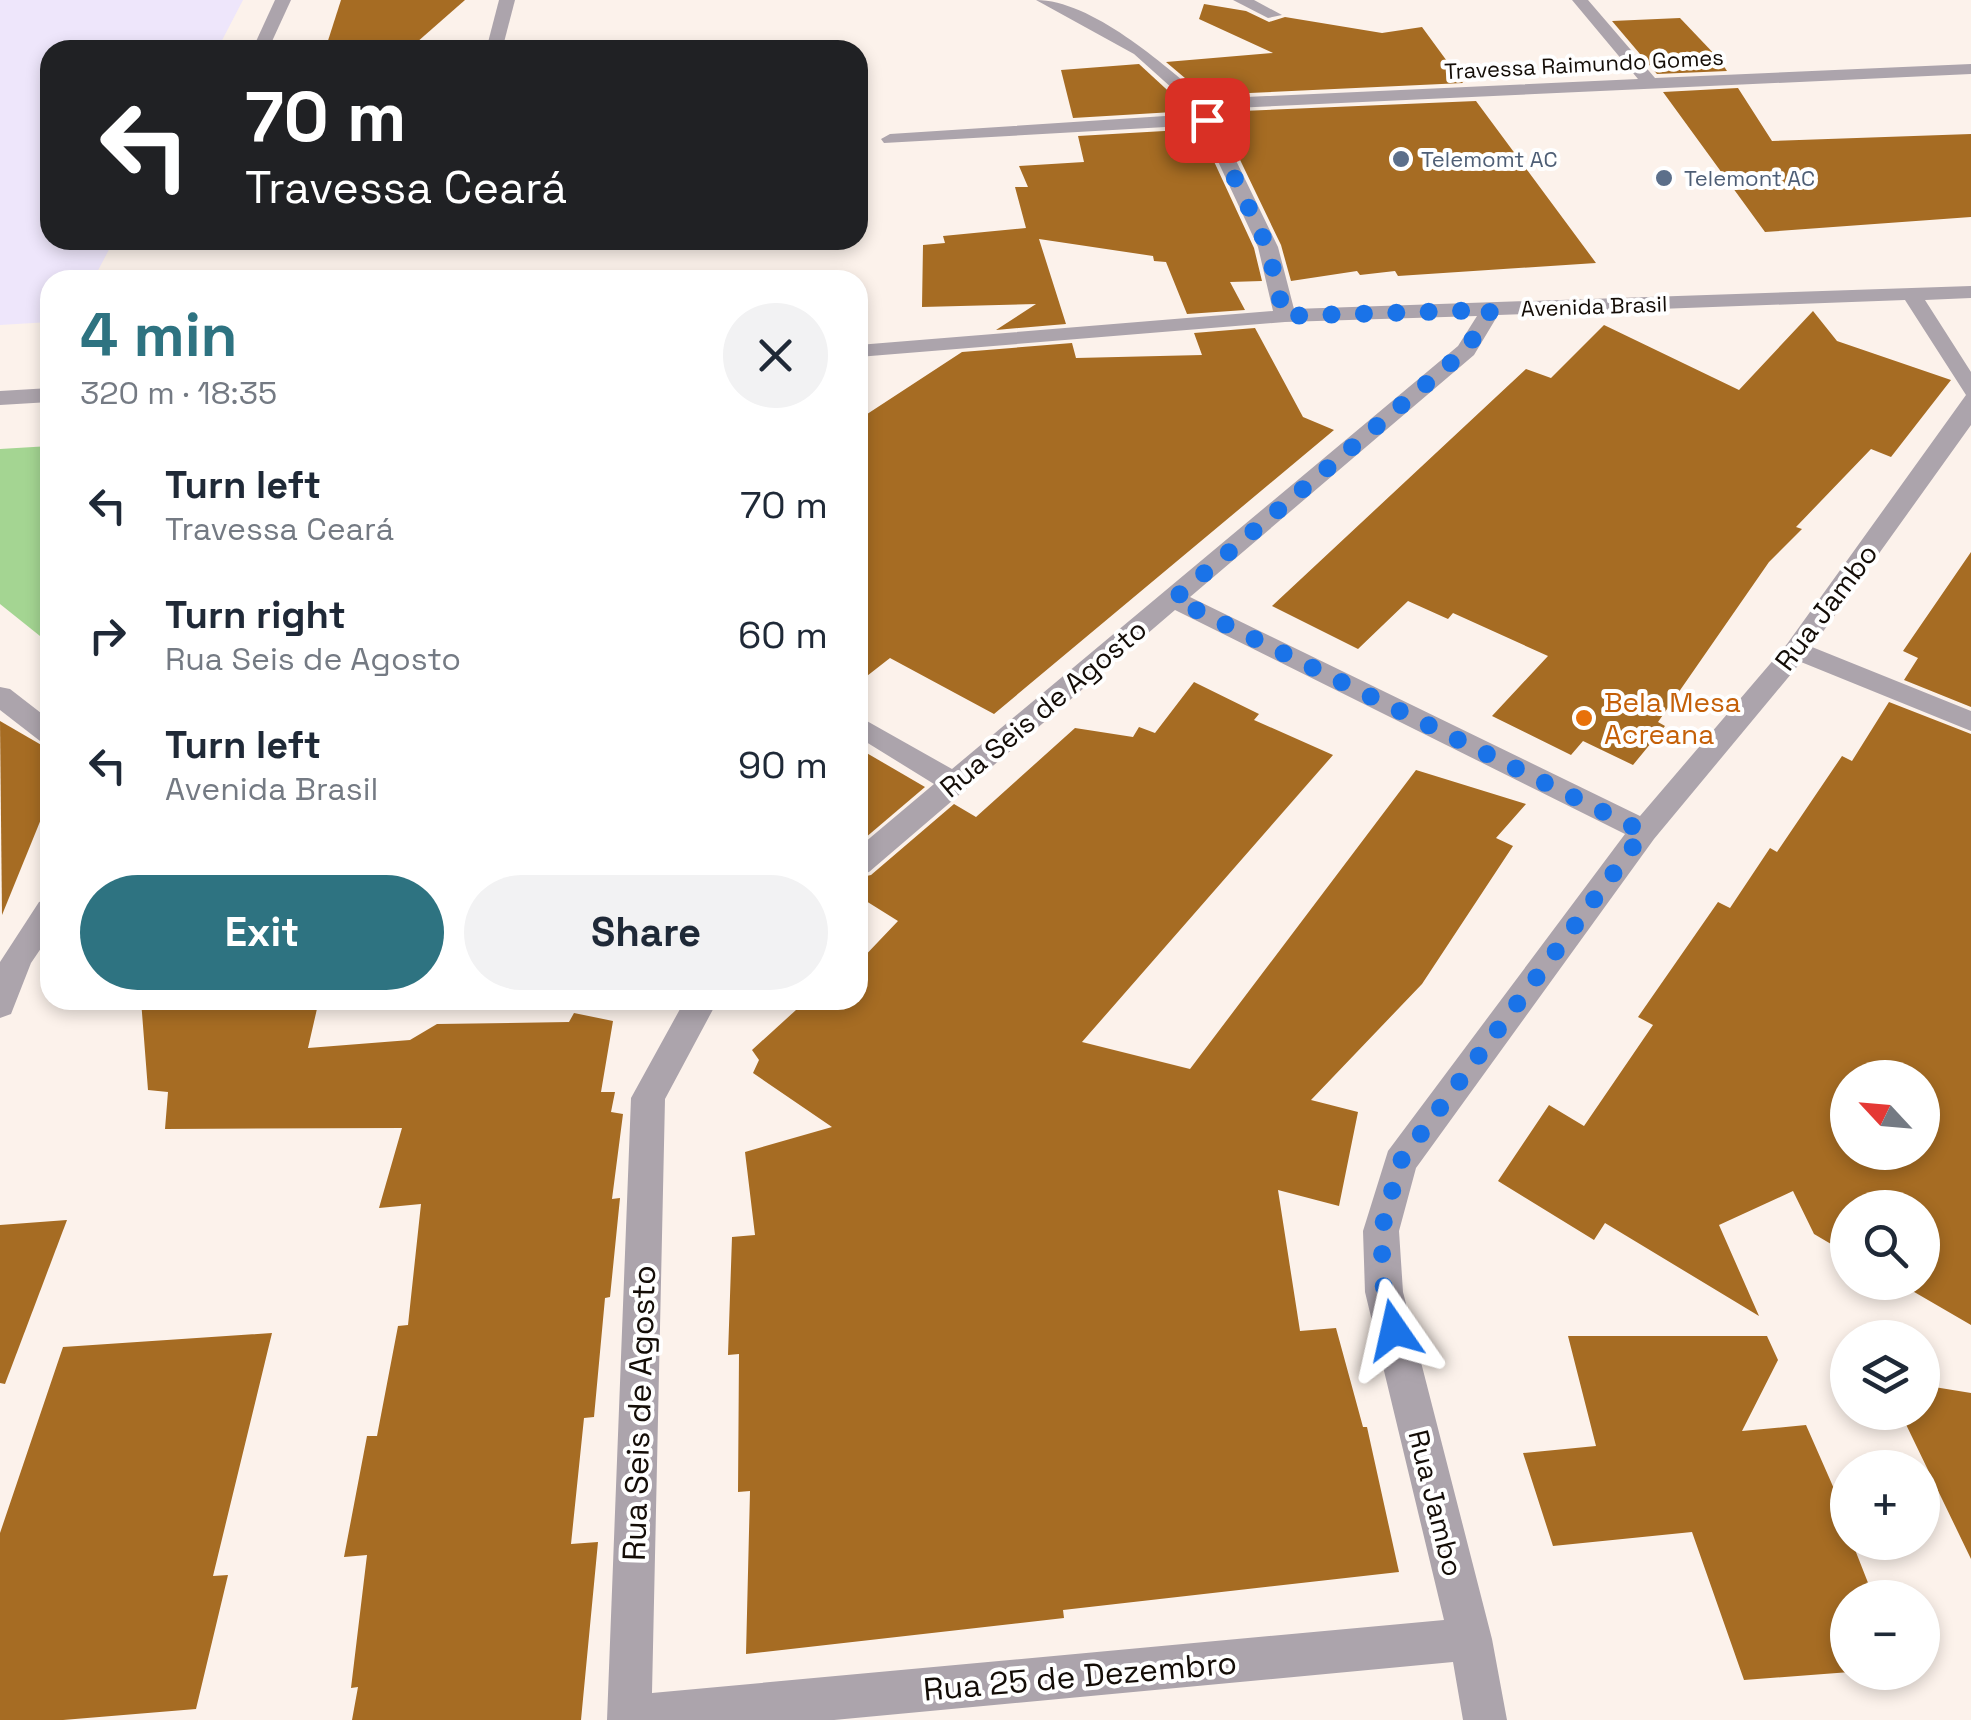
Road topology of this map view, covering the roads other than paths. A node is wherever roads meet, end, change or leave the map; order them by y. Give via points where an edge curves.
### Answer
1 (283, 0) edge
2 (508, 0) edge
3 (1044, 0) edge
4 (1241, 0) edge
5 (1580, 0) edge
6 (1274, 14) dead end
7 (265, 40) edge
8 (497, 40) edge
9 (1971, 69) edge
10 (1650, 84) junction
11 (1204, 112) junction
12 (890, 138) dead end
13 (1971, 292) edge
14 (1912, 294) junction
15 (1491, 310) junction
16 (1284, 316) junction
17 (903, 348) junction
18 (868, 350) edge
19 (868, 369) edge
20 (1971, 390) edge
21 (40, 396) edge
22 (0, 398) edge
23 (1971, 401) edge
24 (1174, 599) junction
25 (1796, 650) junction
26 (0, 696) edge
27 (1971, 722) edge
28 (40, 726) edge
29 (868, 732) edge
30 (954, 783) junction
31 (1644, 832) junction
32 (868, 856) edge
33 (40, 925) edge
34 (0, 1006) edge
35 (696, 1010) edge
36 (1470, 1640) junction
37 (629, 1719) edge
38 (1484, 1720) edge

1 - 7 street
2 - 8 street
3 - 11 street via 1140,51
4 - 6 street
5 - 10 street
9 - 10 street, Travessa Raimundo Gomes
10 - 11 street, Travessa Raimundo Gomes
11 - 12 street, Travessa Raimundo Gomes
11 - 16 street via 1268,248
13 - 14 street, Avenida Brasil
14 - 15 street, Avenida Brasil
14 - 20 street
15 - 16 street, Avenida Brasil
15 - 24 street, Rua Seis de Agosto via 1466,350
16 - 17 street, Avenida Brasil
17 - 18 street, Avenida Brasil
17 - 19 street
21 - 22 street
23 - 25 street, Rua Jambo
24 - 30 street, Rua Seis de Agosto
24 - 31 street
25 - 27 street
25 - 31 street, Rua Jambo
26 - 28 street
29 - 30 street
30 - 32 street, Rua Seis de Agosto
31 - 36 street, Rua Jambo via 1400,1162 1381,1232 1384,1292
33 - 34 street via 17,960
35 - 37 street, Rua Seis de Agosto via 648,1098
36 - 37 street, Rua 25 de Dezembro
36 - 38 street, Rua Jambo

